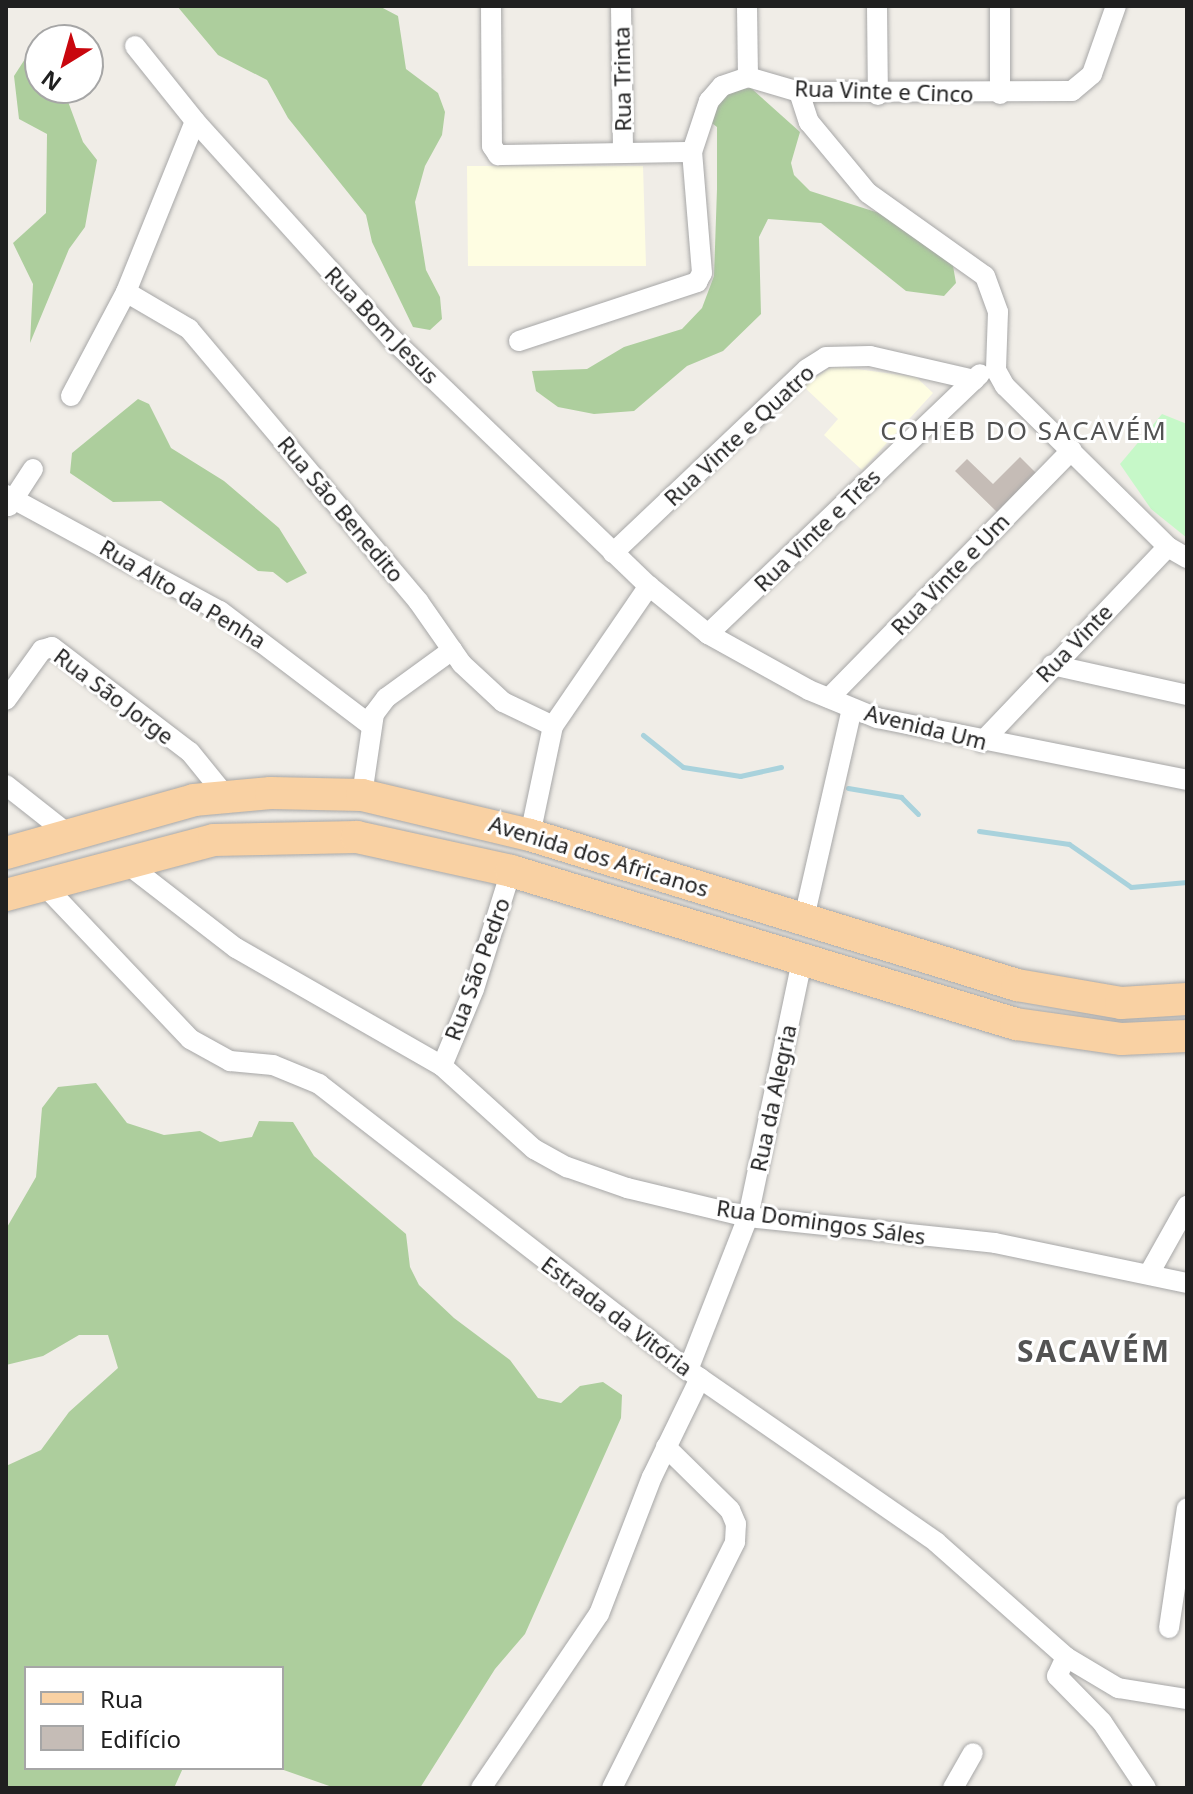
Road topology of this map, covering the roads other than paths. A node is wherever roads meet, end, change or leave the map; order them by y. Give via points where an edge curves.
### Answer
1 (491, 6) edge
2 (621, 6) edge
3 (747, 6) edge
4 (877, 6) edge
5 (1000, 6) edge
6 (1116, 6) edge
7 (135, 46) dead end
8 (748, 77) junction
9 (799, 92) junction
10 (1000, 94) junction
11 (878, 95) junction
12 (195, 121) junction
13 (692, 152) junction
14 (623, 153) junction
15 (126, 292) junction
16 (519, 341) dead end
17 (995, 361) junction
18 (974, 380) junction
19 (71, 396) dead end
20 (1072, 450) junction
21 (33, 469) dead end
22 (9, 501) edge
23 (1168, 547) junction
24 (613, 553) junction
25 (1187, 558) edge
26 (649, 586) junction
27 (708, 634) junction
28 (452, 650) junction
29 (1052, 665) junction
30 (1187, 695) edge
31 (829, 698) junction
32 (6, 700) edge
33 (852, 709) junction
34 (369, 724) junction
35 (553, 726) junction
36 (982, 742) junction
37 (1187, 780) edge
38 (6, 785) edge
39 (225, 795) junction
40 (362, 795) junction
41 (111, 823) junction
42 (68, 834) junction
43 (530, 835) junction
44 (6, 853) edge
45 (122, 860) junction
46 (511, 871) junction
47 (43, 884) junction
48 (6, 895) edge
49 (804, 918) junction
50 (802, 960) junction
51 (1187, 999) edge
52 (1187, 1036) edge
53 (442, 1066) junction
54 (1187, 1206) edge
55 (748, 1217) junction
56 (1150, 1272) junction
57 (1187, 1283) edge
58 (694, 1374) junction
59 (666, 1447) junction
60 (1187, 1508) edge
61 (1169, 1628) dead end
62 (1066, 1657) junction
63 (1187, 1699) edge
64 (973, 1753) dead end
65 (481, 1788) edge
66 (612, 1788) edge
67 (953, 1788) edge
68 (1146, 1788) edge

1 - 14 street via 492,146 505,157
2 - 14 street, Rua Trinta
3 - 8 street
4 - 11 street
5 - 10 street
6 - 10 street, Rua Vinte e Cinco via 1087,83 1072,91
7 - 12 street, Rua Bom Jesus
8 - 9 street, Rua Vinte e Cinco
8 - 13 street via 715,91
9 - 11 street, Rua Vinte e Cinco
9 - 17 street via 809,122 868,193 985,276 998,312
10 - 11 street, Rua Vinte e Cinco
12 - 15 street
12 - 24 street, Rua Bom Jesus via 391,338
13 - 14 street
13 - 16 street via 702,273 697,282
15 - 19 street
15 - 28 street, Rua São Benedito via 189,329 418,601
17 - 18 street, Rua Vinte e Três
17 - 20 street via 1005,386
18 - 24 street, Rua Vinte e Quatro via 870,356 826,357 807,369
18 - 27 street, Rua Vinte e Três
20 - 23 street
20 - 31 street, Rua Vinte e Um
21 - 22 street
22 - 34 street, Rua Alto da Penha via 220,611
23 - 25 street
23 - 29 street, Rua Vinte
24 - 26 street, Rua Bom Jesus
26 - 27 street, Avenida Um
26 - 35 street
27 - 31 street, Avenida Um
28 - 34 street via 386,698
28 - 35 street, Rua São Benedito via 503,702
29 - 30 street
29 - 36 street, Rua Vinte
31 - 33 street, Avenida Um
32 - 39 street, Rua São Jorge via 42,650 52,647 190,752
33 - 36 street, Avenida Um
33 - 49 street
34 - 40 street
35 - 43 street
36 - 37 street, Avenida Um
38 - 42 street
39 - 40 main road, Avenida dos Africanos
39 - 41 main road, Avenida dos Africanos
40 - 43 main road, Avenida dos Africanos
41 - 42 main road, Avenida dos Africanos
41 - 45 main road
42 - 44 main road, Avenida dos Africanos
43 - 49 main road, Avenida dos Africanos
45 - 46 main road, Avenida dos Africanos via 214,840 315,834 395,842
45 - 47 main road, Avenida dos Africanos
45 - 53 street, Rua Domingos Sáles via 236,948
46 - 50 main road, Avenida dos Africanos
46 - 53 street, Rua São Pedro via 474,989
47 - 48 main road, Avenida dos Africanos
47 - 58 street, Estrada da Vitória via 190,1039 230,1061 273,1065 319,1084
49 - 51 main road, Avenida dos Africanos via 1068,997 1121,1003
50 - 52 main road, Avenida dos Africanos via 1016,1024 1122,1039
50 - 55 street, Rua da Alegria
53 - 55 street, Rua Domingos Sáles via 534,1149 567,1167 627,1188
54 - 56 street
55 - 56 street, Rua Domingos Sáles via 995,1243
55 - 58 street, Rua da Alegria
56 - 57 street, Rua Domingos Sáles
58 - 59 street, Rua da Alegria
58 - 62 street, Estrada da Vitória via 936,1542
59 - 65 street, Rua da Alegria via 599,1614
59 - 66 street via 730,1510 735,1542
60 - 61 street
62 - 63 street, Estrada da Vitória via 1118,1688
62 - 68 street via 1057,1676 1102,1722
64 - 67 street

